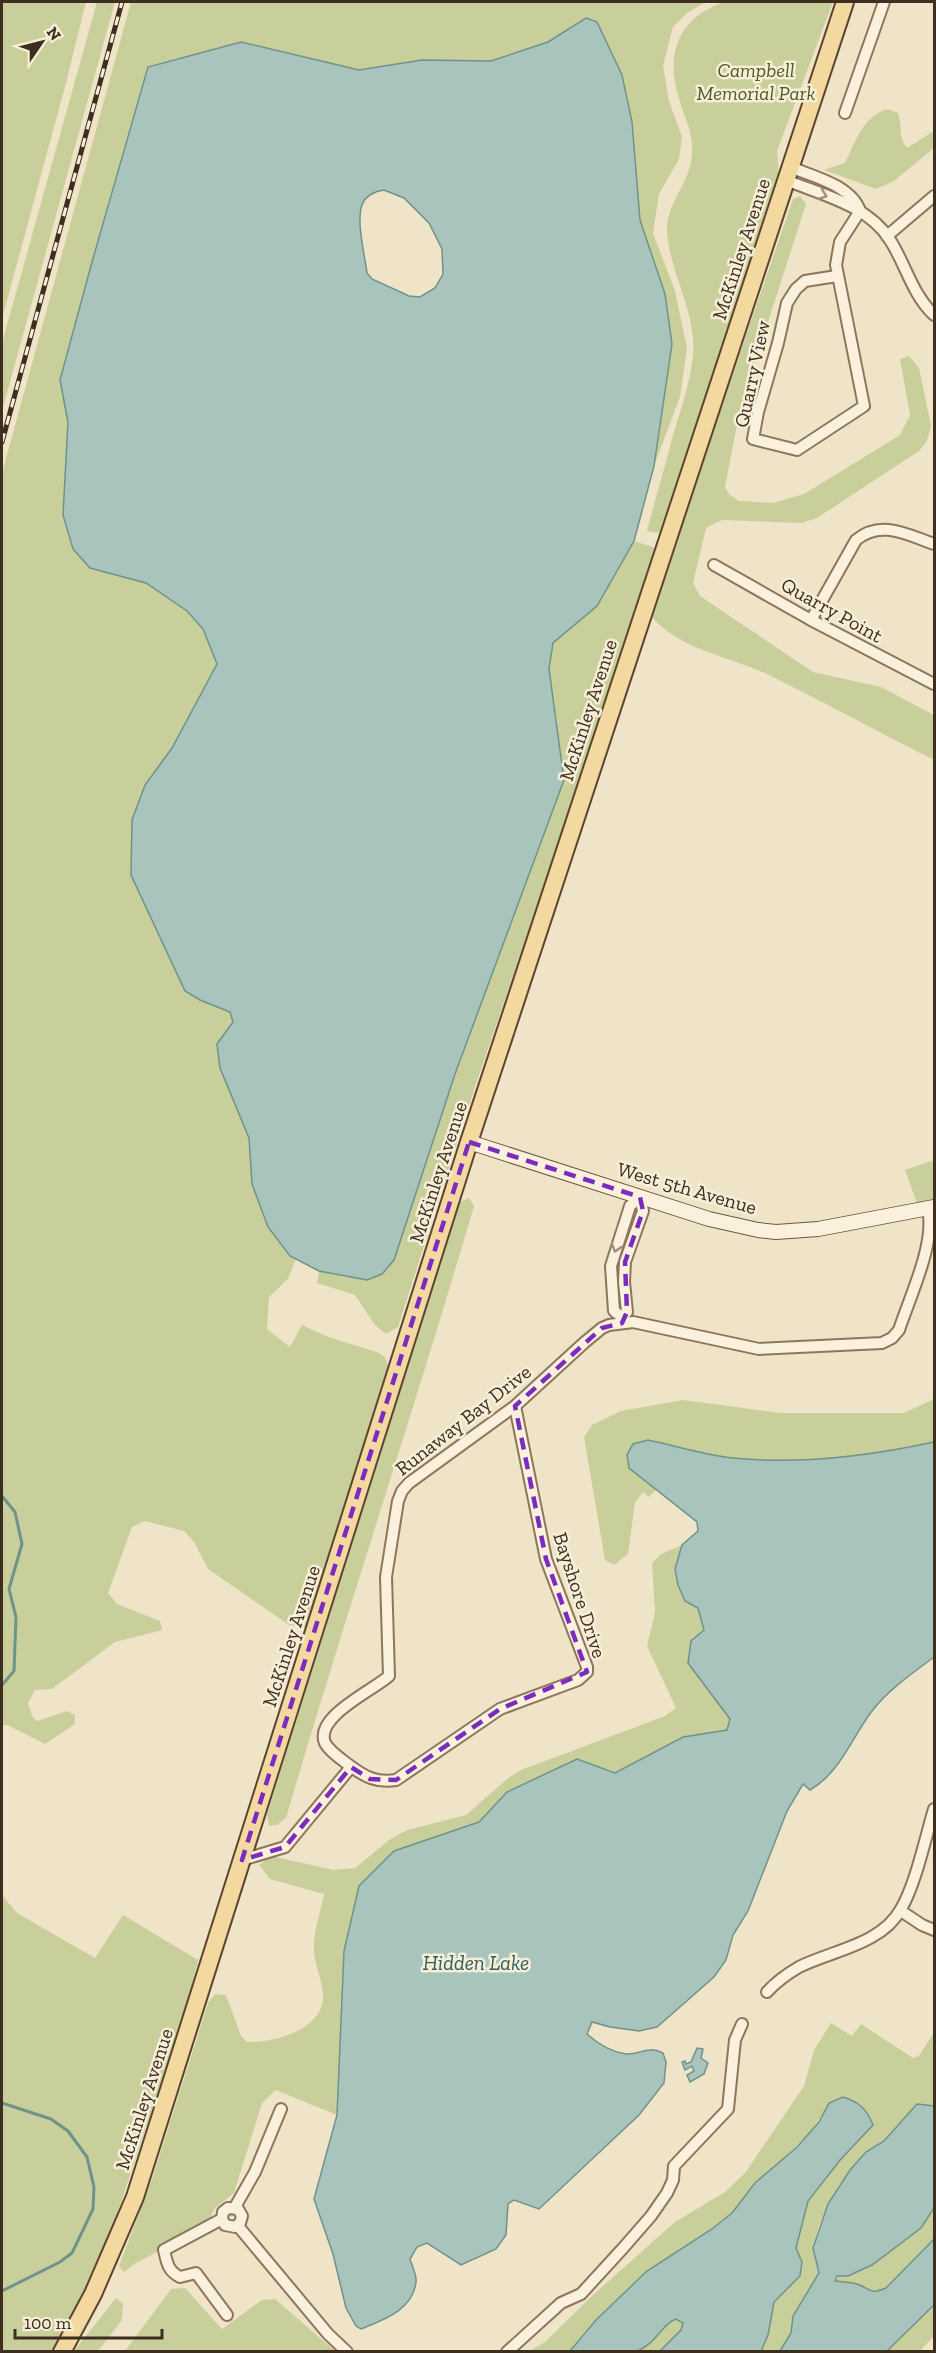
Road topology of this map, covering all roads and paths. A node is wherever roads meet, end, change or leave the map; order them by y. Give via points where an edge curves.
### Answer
1 (845, 2) edge
2 (884, 2) edge
3 (845, 113) dead end
4 (788, 173) junction
5 (934, 196) edge
6 (860, 211) junction
7 (887, 236) junction
8 (837, 276) junction
9 (934, 315) edge
10 (934, 544) edge
11 (714, 565) dead end
12 (811, 620) junction
13 (934, 684) edge
14 (469, 1142) junction
15 (640, 1197) junction
16 (931, 1208) edge
17 (622, 1320) junction
18 (515, 1406) junction
19 (351, 1767) junction
20 (934, 1809) edge
21 (242, 1860) junction
22 (900, 1911) junction
23 (934, 1930) edge
24 (766, 1992) dead end
25 (742, 2024) dead end
26 (281, 2109) dead end
27 (235, 2207) junction
28 (222, 2219) junction
29 (238, 2226) junction
30 (227, 2314) dead end
31 (62, 2352) edge
32 (346, 2352) edge
33 (507, 2352) edge

1 - 4 main road, McKinley Avenue
2 - 3 street
4 - 6 street
4 - 14 main road, McKinley Avenue
5 - 7 street
6 - 7 street
6 - 8 street, Quarry View via 840,242
7 - 9 street via 919,298
8 - 8 street, Quarry View via 864,406 797,450 753,439 790,296 805,281
10 - 12 street via 887,529 863,534
11 - 12 street, Quarry Point
12 - 13 street, Quarry Point
14 - 15 main road, West 5th Avenue
14 - 21 main road, McKinley Avenue
15 - 16 main road, West 5th Avenue via 709,1219 776,1232 818,1229
15 - 17 street via 643,1211 626,1262 627,1312
16 - 17 street, Runaway Bay Drive via 929,1239 899,1330 882,1342 759,1349
17 - 18 street, Runaway Bay Drive via 602,1328
18 - 19 street, Runaway Bay Drive via 402,1491 387,1565 389,1676 336,1713 323,1734 333,1753
18 - 19 street, Bayshore Drive via 546,1559 586,1672 578,1680 500,1709 396,1780 379,1782
19 - 21 street via 285,1847
20 - 22 street
21 - 31 main road, McKinley Avenue via 135,2197 93,2294
22 - 23 street
22 - 24 street via 863,1942 800,1967
25 - 33 street via 735,2040 728,2109 675,2166 673,2180 654,2212 580,2294 561,2303
26 - 27 street via 255,2172
27 - 28 street via 225,2209
27 - 29 street via 242,2216
28 - 29 street via 228,2227
28 - 30 street via 164,2250 174,2274 180,2277 196,2273
29 - 32 street

